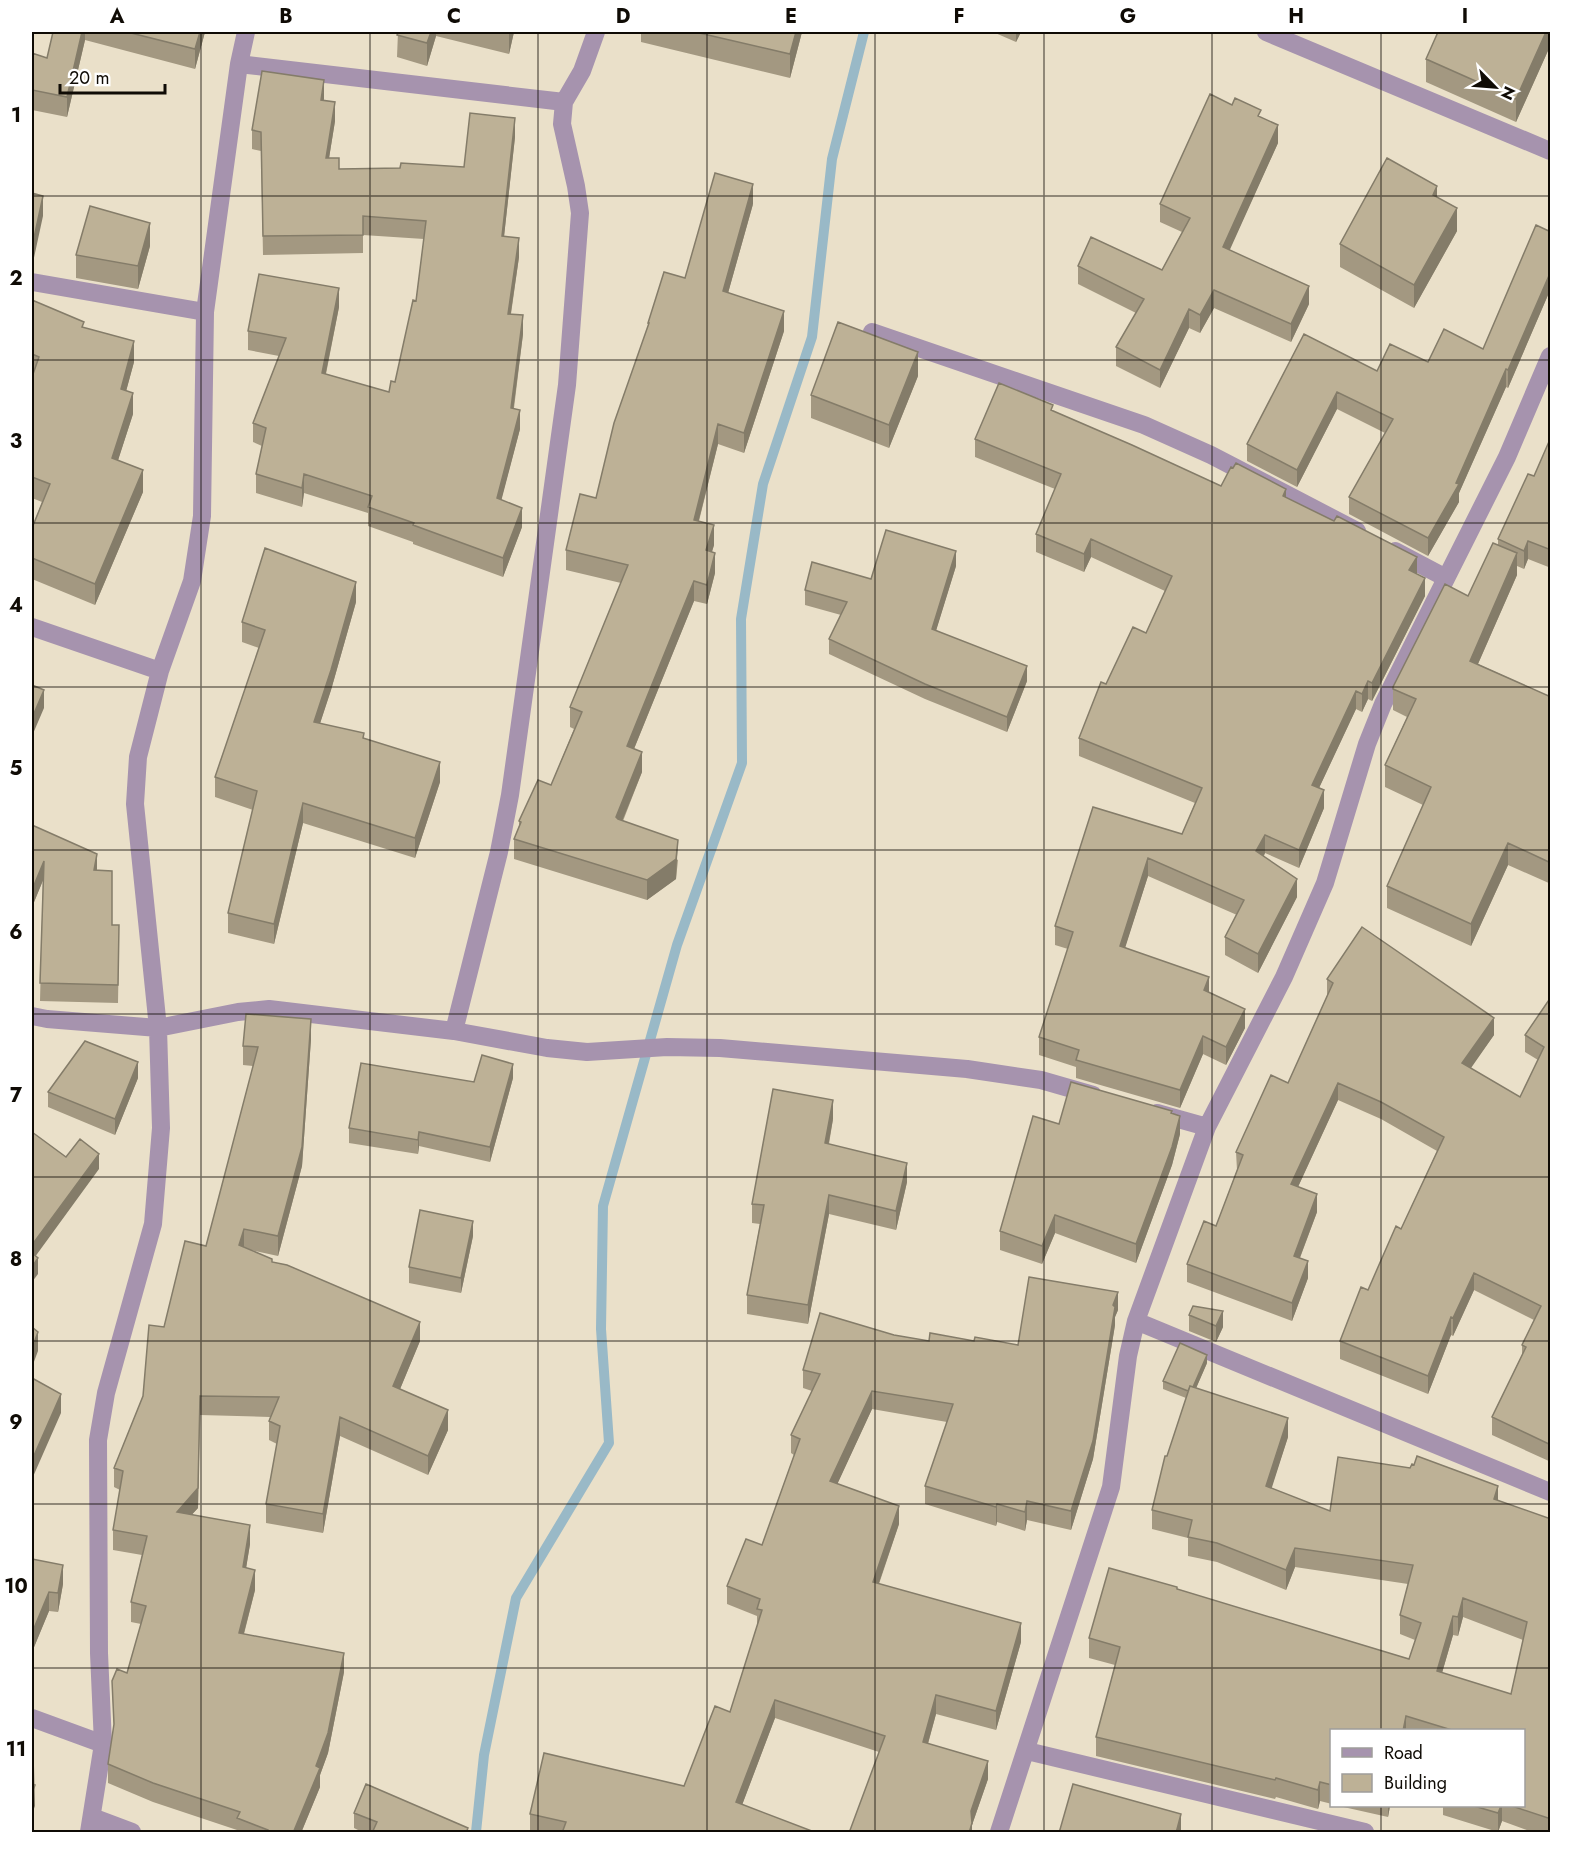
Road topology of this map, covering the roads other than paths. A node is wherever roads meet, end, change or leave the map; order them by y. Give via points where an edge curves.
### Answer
1 (246, 32) edge
2 (596, 32) edge
3 (1266, 32) edge
4 (239, 64) junction
5 (564, 102) junction
6 (1551, 151) edge
7 (32, 282) edge
8 (206, 312) junction
9 (872, 332) edge
10 (1551, 356) edge
11 (1446, 578) junction
12 (32, 627) edge
13 (160, 671) junction
14 (32, 1016) edge
15 (158, 1028) junction
16 (454, 1031) junction
17 (1107, 1099) edge
18 (1141, 1108) edge
19 (1207, 1127) junction
20 (1136, 1322) junction
21 (1551, 1492) edge
22 (32, 1718) edge
23 (103, 1744) junction
24 (1027, 1751) junction
25 (90, 1825) edge
26 (132, 1833) edge
27 (999, 1833) edge
28 (1365, 1833) edge

1 - 4 street
2 - 5 street via 582,71
3 - 6 street
4 - 5 street
4 - 8 street
5 - 16 street via 562,124 580,213 567,385 510,795
7 - 8 street
8 - 13 street via 202,516 192,581
9 - 11 street via 1144,425 1211,455
10 - 11 street via 1507,457
11 - 19 street via 1366,744 1325,883 1294,957
12 - 13 street
13 - 15 street via 138,757 135,804
14 - 15 street
15 - 16 street via 269,1009
15 - 23 street via 161,1128 153,1224 106,1393 98,1440
16 - 17 street via 587,1052 720,1048 967,1069 1041,1080
18 - 19 street
19 - 20 street
20 - 21 street
20 - 24 street via 1111,1487
22 - 23 street
23 - 25 street
24 - 27 street
24 - 28 street
25 - 26 street

